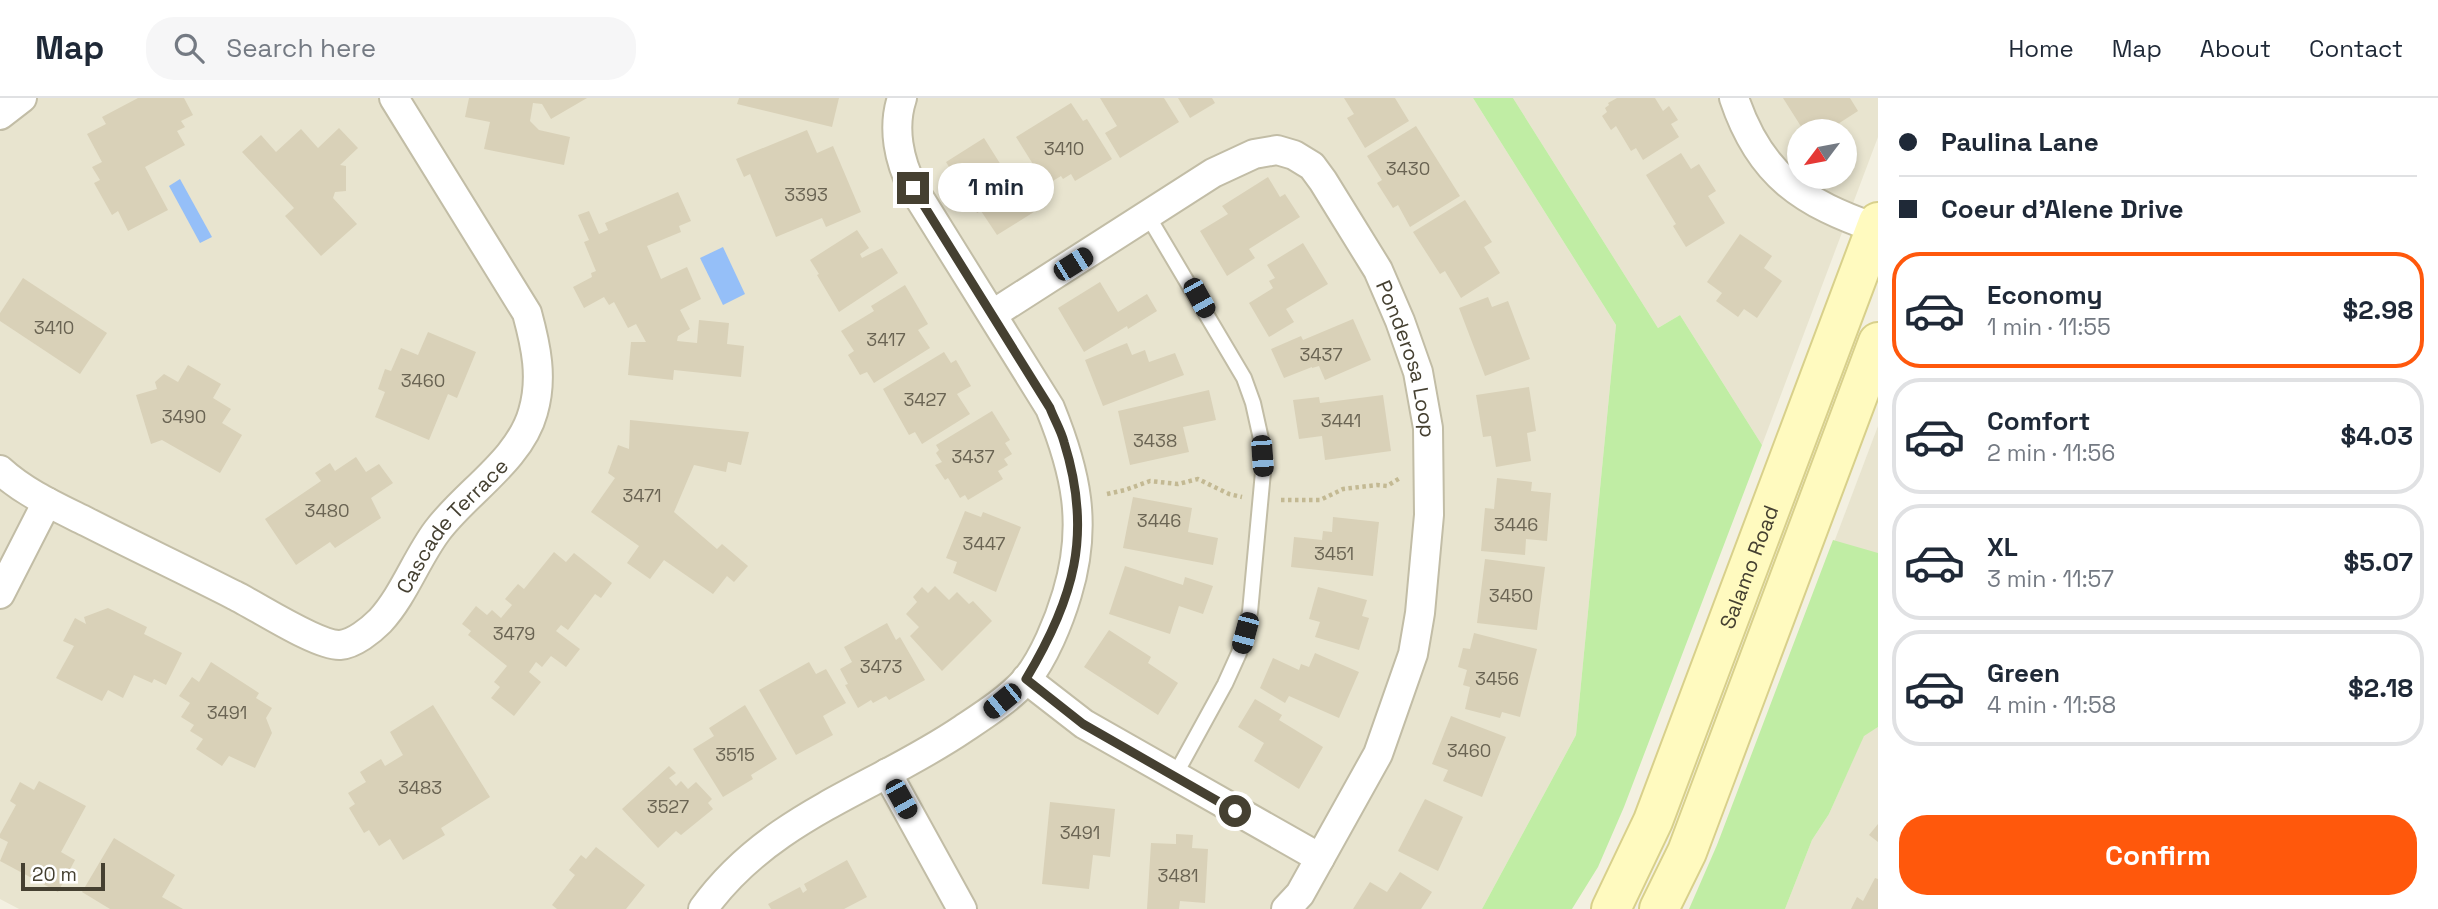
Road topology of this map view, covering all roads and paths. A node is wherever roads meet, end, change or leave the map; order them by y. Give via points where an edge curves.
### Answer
1 (22, 98) edge
2 (394, 98) edge
3 (902, 98) edge
4 (1734, 98) edge
5 (0, 114) edge
6 (1149, 216) junction
7 (1877, 226) edge
8 (992, 314) junction
9 (1878, 342) edge
10 (0, 471) edge
11 (1408, 471) dead end
12 (1107, 494) dead end
13 (1251, 498) dead end
14 (1272, 500) dead end
15 (47, 502) junction
16 (0, 594) edge
17 (1026, 679) junction
18 (887, 773) junction
19 (1174, 776) junction
20 (1320, 858) junction
21 (703, 909) edge
22 (962, 909) edge
23 (1286, 909) edge
24 (1611, 909) edge
25 (1659, 909) edge

1 - 5 street
2 - 15 street, Cascade Terrace via 527,313 539,380 533,414 520,439 437,530 382,619 365,634 340,645 317,639
3 - 8 street via 897,111 901,164
4 - 7 street via 1763,157 1785,182 1810,201
6 - 8 street, Ponderosa Loop
6 - 19 lane via 1244,378 1254,403 1263,472 1250,612 1239,653
6 - 20 street, Ponderosa Loop via 1233,162 1277,150 1294,155 1324,181 1378,270 1418,372 1428,428 1429,503 1413,654 1378,754
7 - 24 main road, Salamo Road via 1653,821
8 - 17 street via 1050,408 1064,440 1077,494 1073,575 1049,641
9 - 25 main road, Salamo Road via 1686,852
10 - 15 street, Cascade Terrace
11 - 14 path via 1387,486 1343,489 1320,500
12 - 13 path via 1150,481 1178,484 1198,479 1229,494
15 - 16 street
17 - 18 street via 954,735
17 - 19 street via 1083,724
18 - 21 street via 785,829 740,866
18 - 22 street
19 - 20 street
20 - 23 street, Ponderosa Loop

